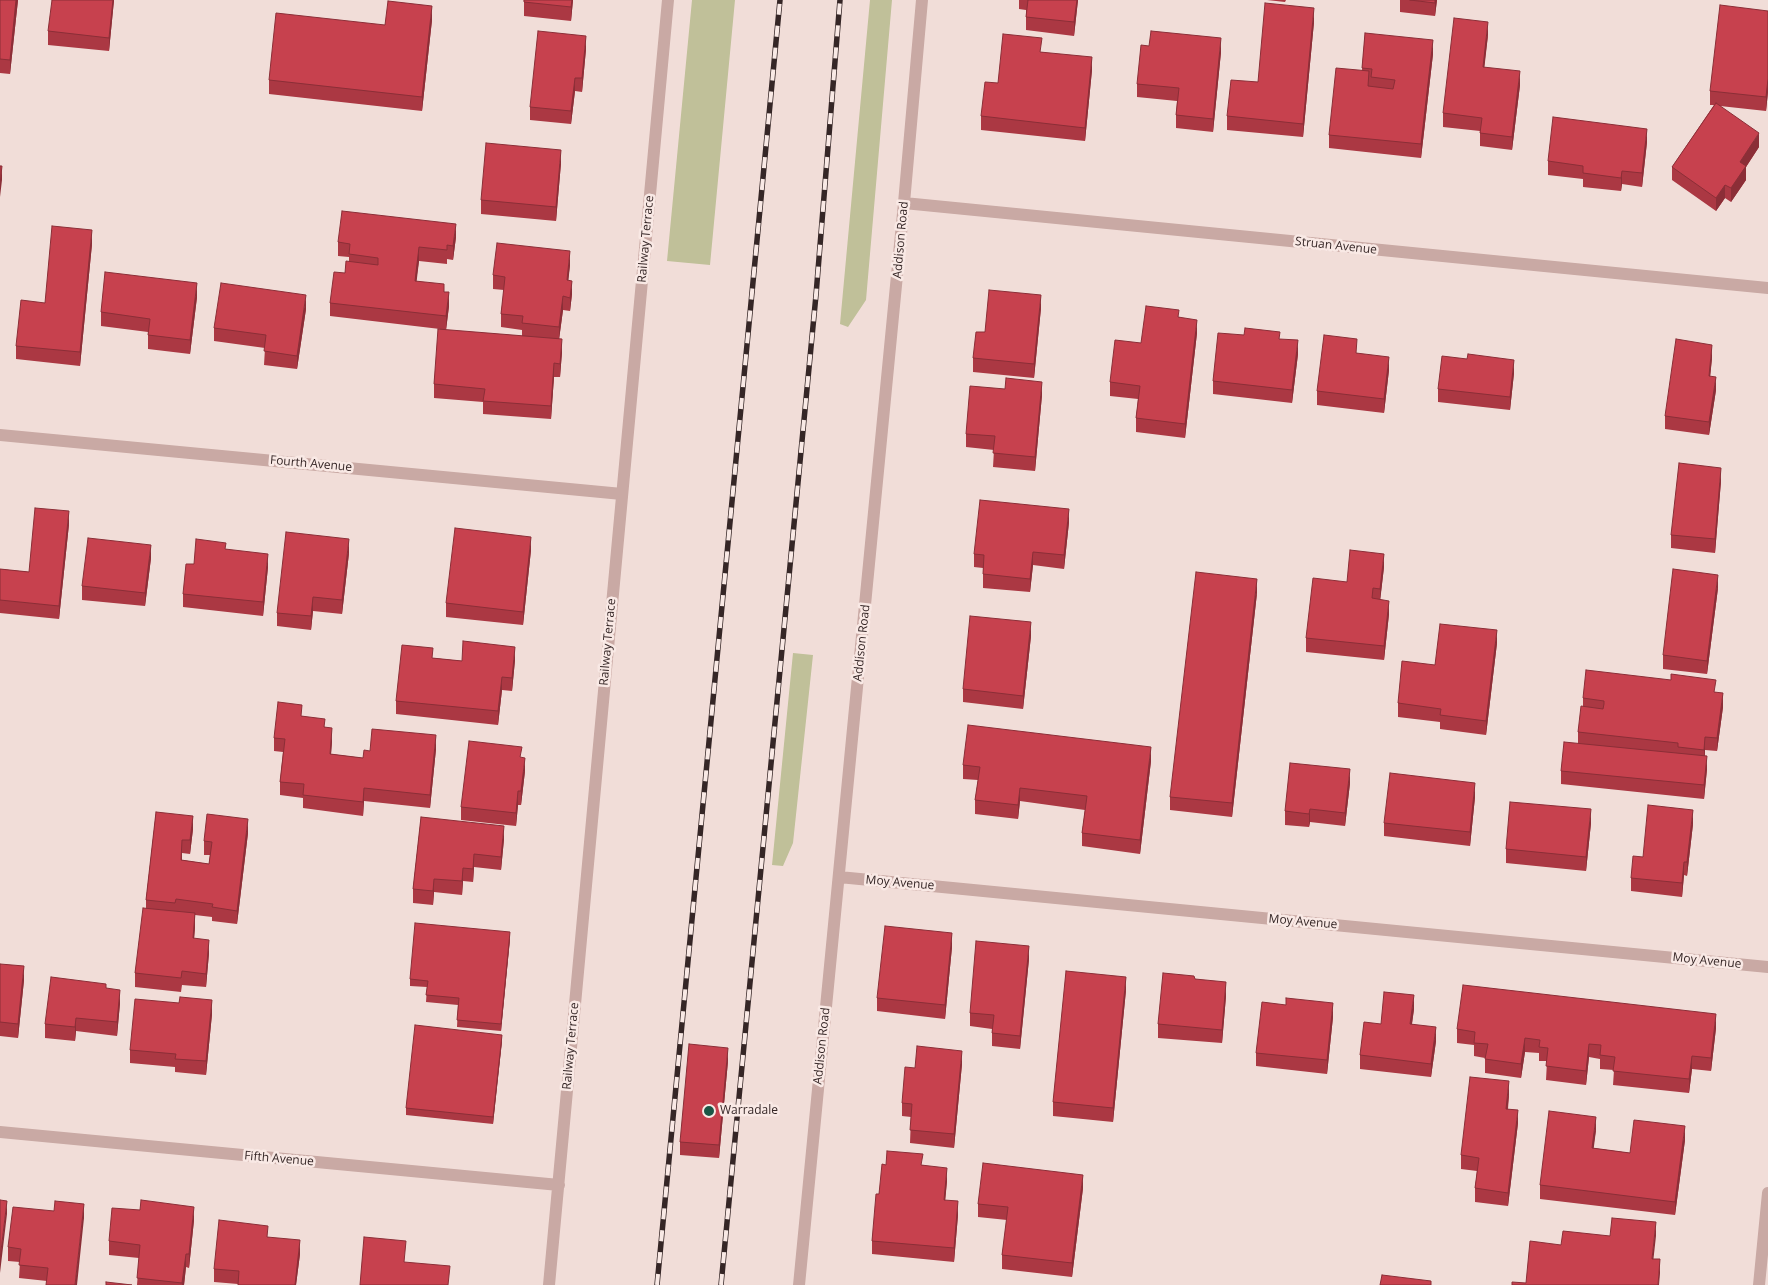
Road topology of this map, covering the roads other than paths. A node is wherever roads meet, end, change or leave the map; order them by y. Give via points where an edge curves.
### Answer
1 (668, 0) edge
2 (922, 0) edge
3 (904, 203) junction
4 (1768, 288) edge
5 (0, 435) edge
6 (622, 494) junction
7 (839, 877) junction
8 (1768, 967) edge
9 (0, 1132) edge
10 (559, 1185) junction
11 (1768, 1193) edge
12 (549, 1285) edge
13 (799, 1285) edge
14 (1759, 1285) edge

1 - 6 street, Railway Terrace
2 - 3 street, Addison Road
3 - 4 street, Struan Avenue
3 - 7 street, Addison Road
5 - 6 street, Fourth Avenue
6 - 10 street, Railway Terrace
7 - 8 street, Moy Avenue
7 - 13 street, Addison Road
9 - 10 street, Fifth Avenue
10 - 12 street, Railway Terrace
11 - 14 street

